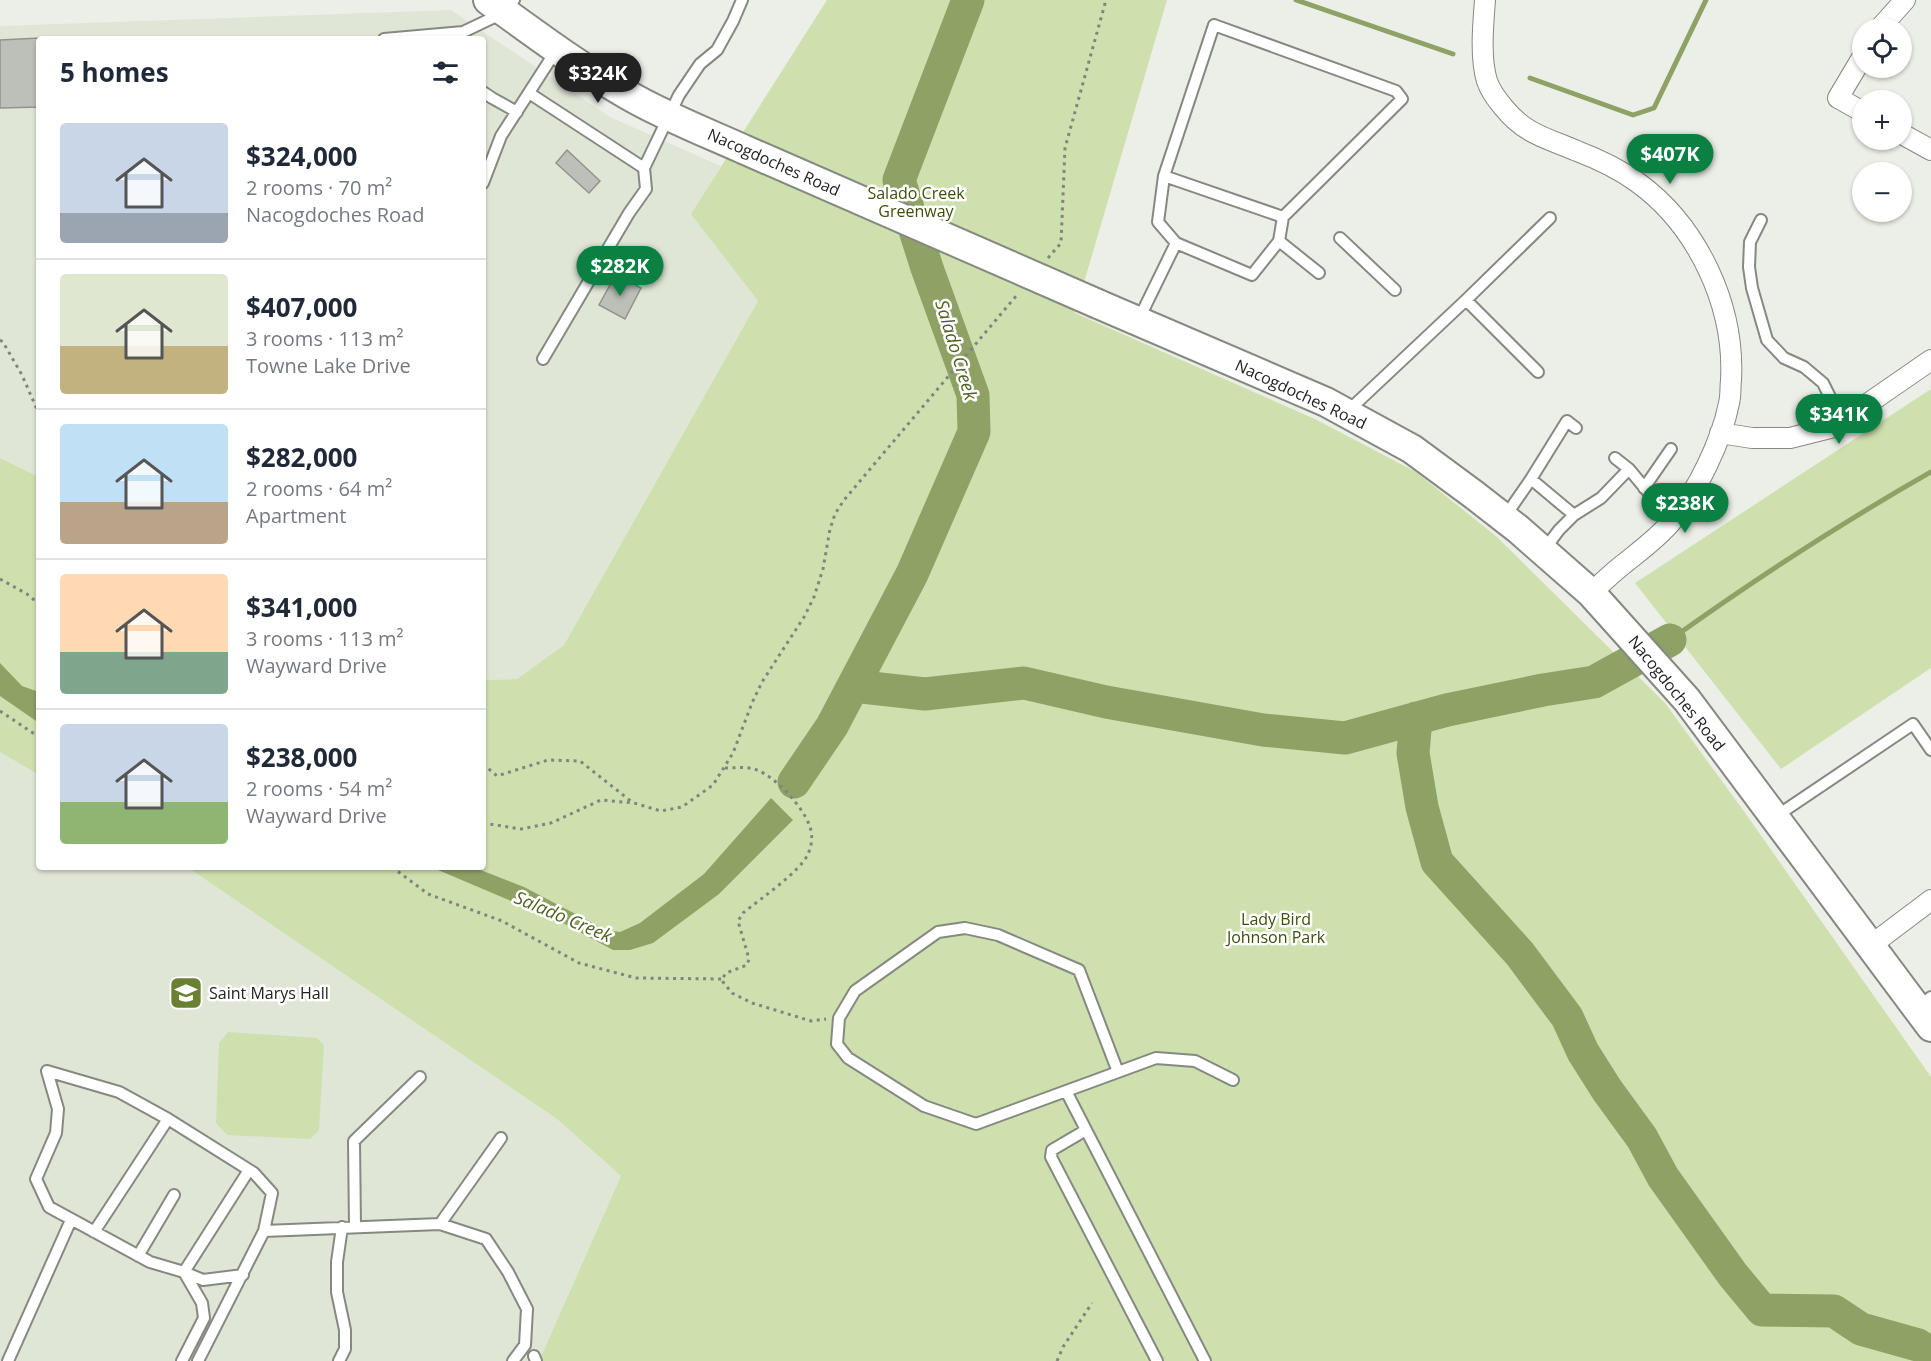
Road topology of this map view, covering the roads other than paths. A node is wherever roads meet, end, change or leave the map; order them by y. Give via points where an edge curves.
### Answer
1 (742, 0) edge
2 (1485, 0) edge
3 (1905, 0) edge
4 (502, 4) edge
5 (1889, 18) edge
6 (429, 36) edge
7 (557, 49) junction
8 (1852, 74) edge
9 (529, 93) junction
10 (486, 94) edge
11 (1852, 106) edge
12 (517, 111) junction
13 (670, 116) junction
14 (1912, 140) edge
15 (1931, 150) edge
16 (644, 168) junction
17 (486, 175) edge
18 (1164, 176) junction
19 (1283, 217) junction
20 (1550, 218) dead end
21 (1761, 220) dead end
22 (1340, 238) dead end
23 (1279, 241) junction
24 (1176, 243) junction
25 (1319, 273) dead end
26 (1395, 290) dead end
27 (1466, 300) junction
28 (1138, 321) junction
29 (543, 359) dead end
30 (1931, 360) edge
31 (1538, 372) dead end
32 (1345, 413) junction
33 (1842, 421) junction
34 (1576, 428) dead end
35 (1720, 433) junction
36 (1671, 449) dead end
37 (1615, 458) dead end
38 (1629, 469) junction
39 (1532, 479) junction
40 (1644, 488) junction
41 (1575, 515) junction
42 (1504, 518) junction
43 (1672, 521) junction
44 (1543, 552) junction
45 (1591, 593) junction
46 (1931, 750) edge
47 (1775, 818) junction
48 (1931, 900) edge
49 (1870, 946) junction
50 (1926, 1011) edge
51 (1118, 1072) junction
52 (420, 1077) dead end
53 (1233, 1080) dead end
54 (1066, 1091) junction
55 (168, 1119) junction
56 (1086, 1130) junction
57 (501, 1138) dead end
58 (249, 1170) junction
59 (174, 1195) dead end
60 (71, 1220) junction
61 (440, 1224) junction
62 (342, 1227) junction
63 (355, 1227) junction
64 (264, 1231) junction
65 (94, 1232) junction
66 (138, 1256) junction
67 (184, 1272) junction
68 (243, 1275) junction
69 (8, 1361) edge
70 (183, 1361) edge
71 (198, 1361) edge
72 (339, 1361) edge
73 (513, 1361) edge
74 (1157, 1361) edge
75 (1205, 1361) edge

1 - 13 lane via 717,50 700,64
2 - 35 street via 1482,29 1487,82 1503,107 1519,125 1537,136 1617,169 1656,197 1694,243 1706,265 1721,303 1729,343 1730,402
3 - 5 street
4 - 6 lane via 463,32
4 - 7 main road, Nacogdoches Road
7 - 9 lane
7 - 13 main road, Nacogdoches Road via 581,67
8 - 11 street via 1838,98
9 - 12 lane
9 - 16 lane
10 - 12 lane
12 - 17 lane via 501,136
13 - 16 lane
13 - 28 main road, Nacogdoches Road, bridge
14 - 15 street
16 - 29 lane via 646,189
18 - 19 lane
18 - 19 lane via 1214,25 1396,91 1401,99
18 - 24 lane via 1158,222
19 - 23 lane
20 - 27 lane
21 - 33 lane via 1750,242 1749,267 1767,340 1784,358 1804,367 1823,383
22 - 26 lane
23 - 24 lane via 1252,275
23 - 25 lane
24 - 28 lane
27 - 31 lane
27 - 32 lane
28 - 32 main road, Nacogdoches Road
30 - 33 street
32 - 42 main road, Nacogdoches Road via 1412,449
33 - 35 street via 1834,427 1790,438
34 - 39 lane via 1567,421
35 - 43 street via 1695,489
36 - 40 lane
37 - 38 lane
38 - 40 lane
38 - 41 lane via 1601,498
39 - 41 lane via 1557,494
39 - 42 lane
40 - 43 lane
41 - 44 lane
42 - 44 main road, Nacogdoches Road
43 - 45 street
44 - 45 main road, Nacogdoches Road
45 - 47 main road, Nacogdoches Road via 1687,700
46 - 47 lane via 1913,724
47 - 49 main road, Nacogdoches Road
48 - 49 street
49 - 50 main road, Nacogdoches Road
51 - 53 lane via 1156,1058 1185,1060
51 - 54 lane
51 - 54 lane via 1079,970 998,934 964,928 938,932 855,991 839,1018 837,1044 848,1058 924,1106 976,1124
52 - 63 lane via 354,1141
54 - 56 lane
55 - 58 lane
55 - 60 lane via 119,1092 47,1071 58,1109 56,1133 36,1179 48,1207
55 - 65 lane
56 - 74 lane via 1052,1150 1051,1157
56 - 75 lane
57 - 61 lane
58 - 64 lane via 272,1193
58 - 67 lane
59 - 66 lane
60 - 65 lane
60 - 69 lane
61 - 63 lane
61 - 73 lane via 486,1239 508,1272 527,1309 525,1345
62 - 63 lane
62 - 64 lane
62 - 72 lane via 337,1292 345,1349
64 - 68 lane
65 - 66 lane
66 - 67 lane
67 - 68 lane via 203,1280
67 - 70 lane via 202,1303 204,1318
68 - 71 lane

